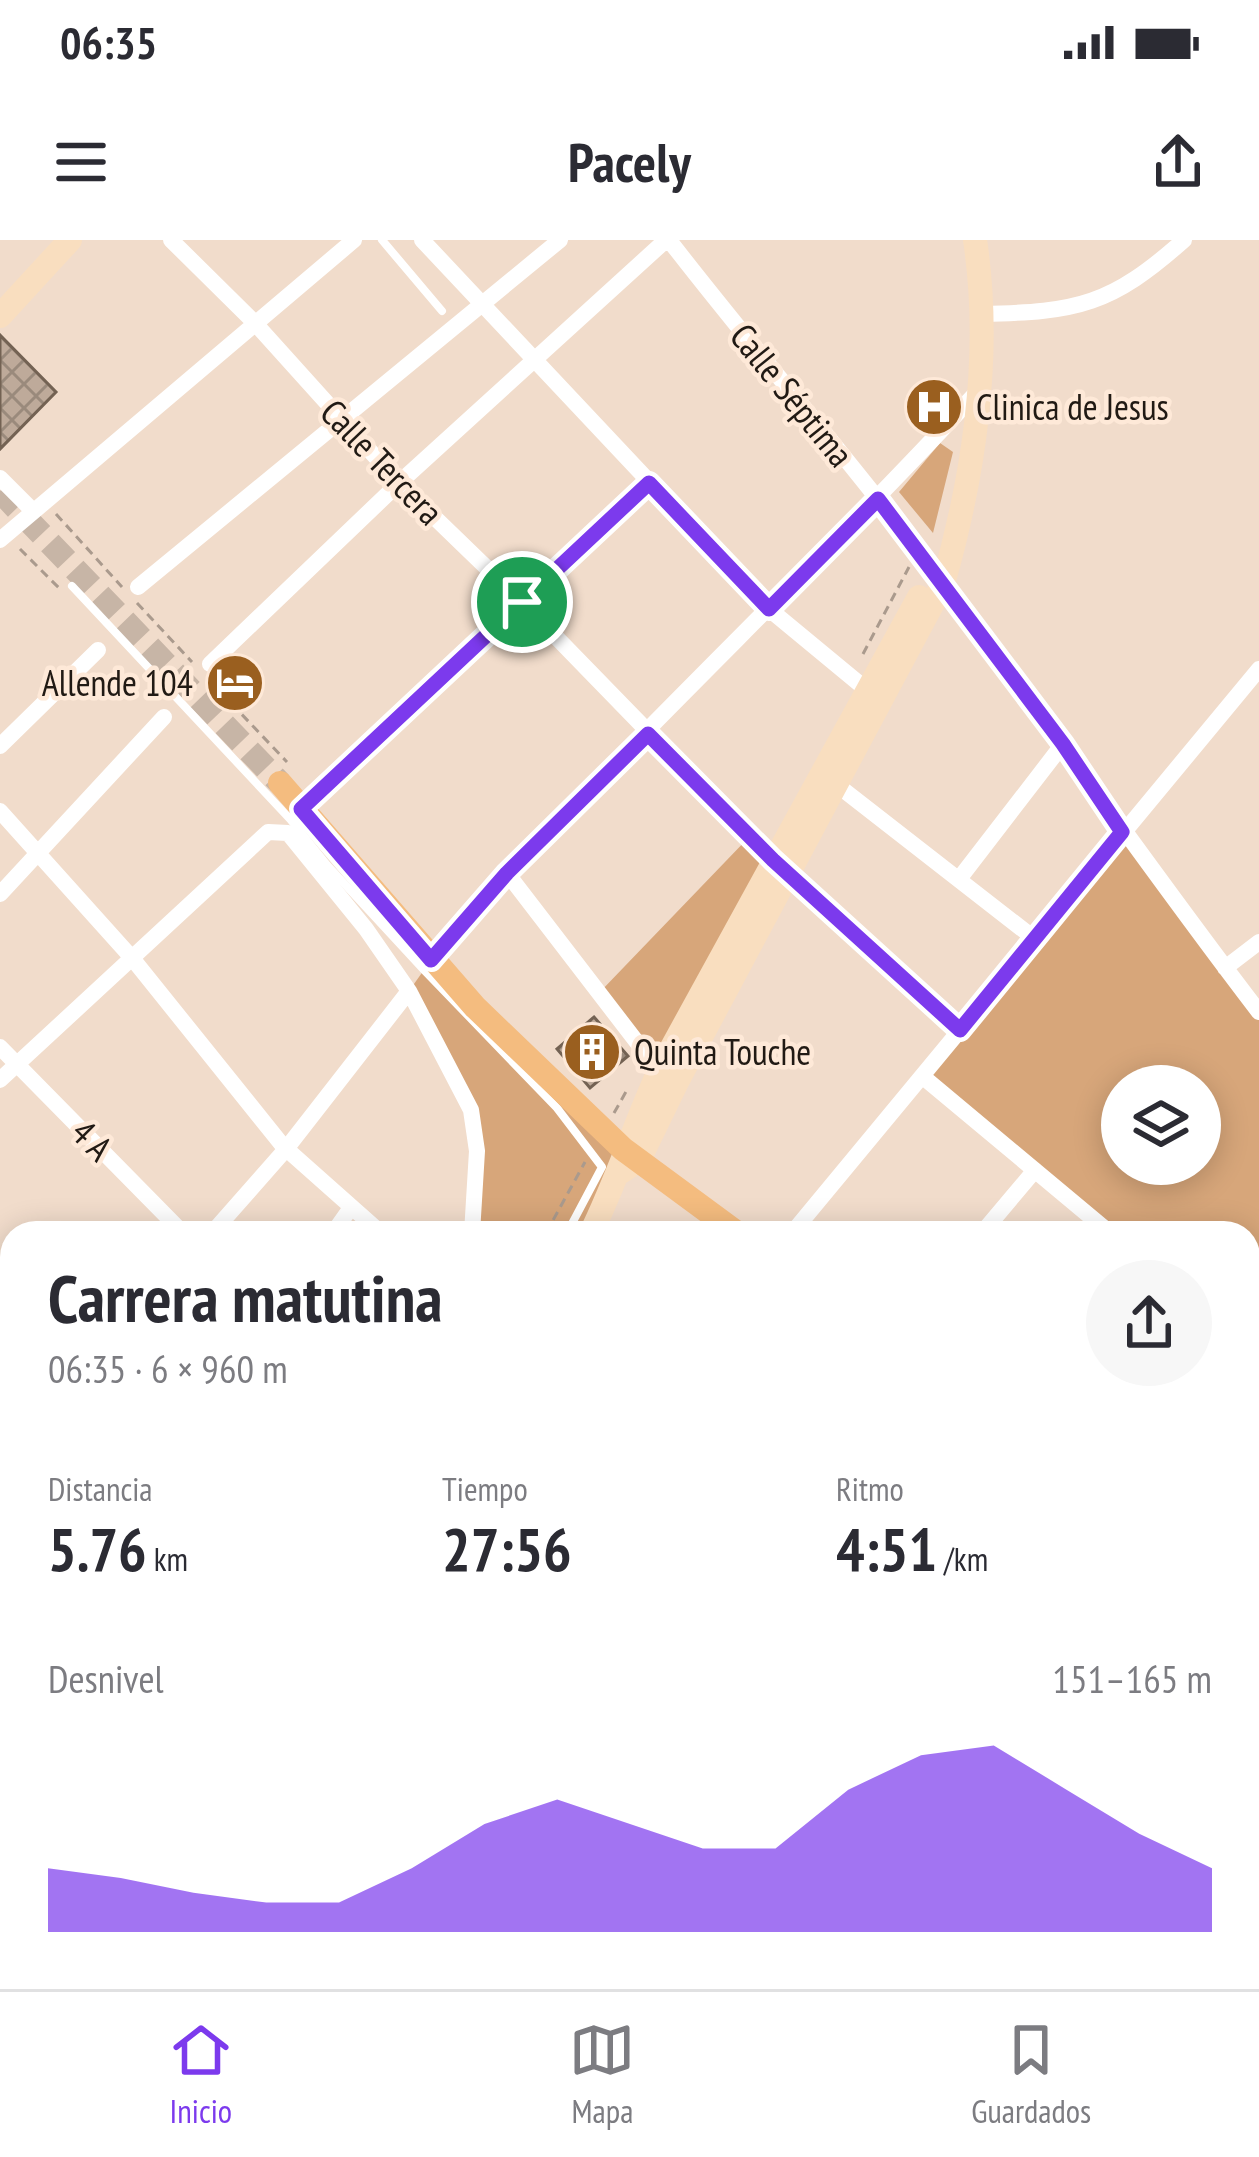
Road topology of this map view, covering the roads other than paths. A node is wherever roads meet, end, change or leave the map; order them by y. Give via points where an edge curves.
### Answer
1 (70, 240) edge
2 (170, 240) edge
3 (354, 240) edge
4 (382, 240) edge
5 (422, 240) edge
6 (560, 240) edge
7 (668, 240) edge
8 (975, 240) edge
9 (1184, 240) edge
10 (484, 304) junction
11 (442, 311) dead end
12 (982, 314) junction
13 (0, 316) edge
14 (254, 322) junction
15 (537, 361) junction
16 (977, 392) junction
17 (342, 422) junction
18 (0, 478) edge
19 (399, 482) junction
20 (649, 483) junction
21 (878, 499) junction
22 (39, 506) junction
23 (0, 540) edge
24 (939, 577) junction
25 (72, 586) dead end
26 (138, 586) dead end
27 (522, 602) junction
28 (769, 609) junction
29 (98, 650) dead end
30 (210, 664) dead end
31 (1259, 670) edge
32 (874, 696) junction
33 (164, 717) dead end
34 (648, 734) junction
35 (1063, 744) junction
36 (0, 746) edge
37 (830, 779) junction
38 (280, 783) tunnel mouth
39 (309, 801) junction
40 (0, 811) edge
41 (1122, 832) junction
42 (38, 851) junction
43 (781, 867) junction
44 (507, 873) junction
45 (959, 879) junction
46 (0, 893) edge
47 (1035, 939) junction
48 (1259, 942) edge
49 (132, 958) junction
50 (431, 960) junction
51 (1225, 968) junction
52 (409, 991) junction
53 (1259, 1012) edge
54 (960, 1030) junction
55 (0, 1047) edge
56 (17, 1065) junction
57 (659, 1071) junction
58 (922, 1076) junction
59 (0, 1079) edge
60 (286, 1149) junction
61 (628, 1160) junction
62 (1035, 1170) junction
63 (350, 1210) junction
64 (171, 1221) edge
65 (223, 1221) edge
66 (341, 1221) edge
67 (365, 1221) edge
68 (473, 1221) edge
69 (573, 1221) edge
70 (597, 1221) edge
71 (719, 1221) edge
72 (802, 1221) edge
73 (992, 1221) edge
74 (1096, 1221) edge

1 - 13 main road
2 - 14 street, Calle Tercera
3 - 14 street
4 - 11 lane
5 - 10 street
6 - 10 street
7 - 15 street
7 - 21 street, Calle Séptima
8 - 12 main road
9 - 12 street via 1102,300 1043,313
10 - 15 street
10 - 17 street
12 - 16 main road
14 - 17 street, Calle Tercera
14 - 22 street
15 - 19 street
15 - 20 street
16 - 21 street
16 - 24 main road via 954,545
17 - 19 street, Calle Tercera
17 - 26 street
18 - 22 street
19 - 27 street, Calle Tercera
19 - 30 street
20 - 27 street
20 - 28 street
21 - 24 street, Calle Séptima
21 - 28 street
22 - 23 street
24 - 32 main road
24 - 35 street, Calle Séptima
25 - 69 lane via 557,1108 602,1167
27 - 34 street, Calle Tercera
27 - 39 street
28 - 32 street
28 - 34 street
29 - 36 street
31 - 41 street
32 - 37 main road
33 - 42 street
34 - 43 street, Calle Tercera
34 - 44 street
35 - 41 street, Calle Séptima
35 - 45 street
37 - 43 main road
37 - 45 street
38 - 39 main road
39 - 50 main road
40 - 42 street
41 - 47 street
41 - 51 street, Calle Séptima
42 - 46 street
42 - 49 street
43 - 54 street, Calle Tercera
43 - 57 main road
43 - 61 main road
44 - 50 street
44 - 57 street
45 - 47 street
47 - 54 street
48 - 51 street
49 - 52 street via 268,832 288,833
49 - 56 street
49 - 60 street
50 - 61 main road
51 - 53 street, Calle Séptima
52 - 60 street
52 - 68 street via 471,1110
54 - 58 street
55 - 56 street, 4 A
56 - 59 street
56 - 64 street, 4 A
57 - 61 main road
58 - 62 street
58 - 72 street
60 - 63 street
60 - 65 street
61 - 70 main road
61 - 71 main road
62 - 73 street
62 - 74 street
63 - 66 street
63 - 67 street

